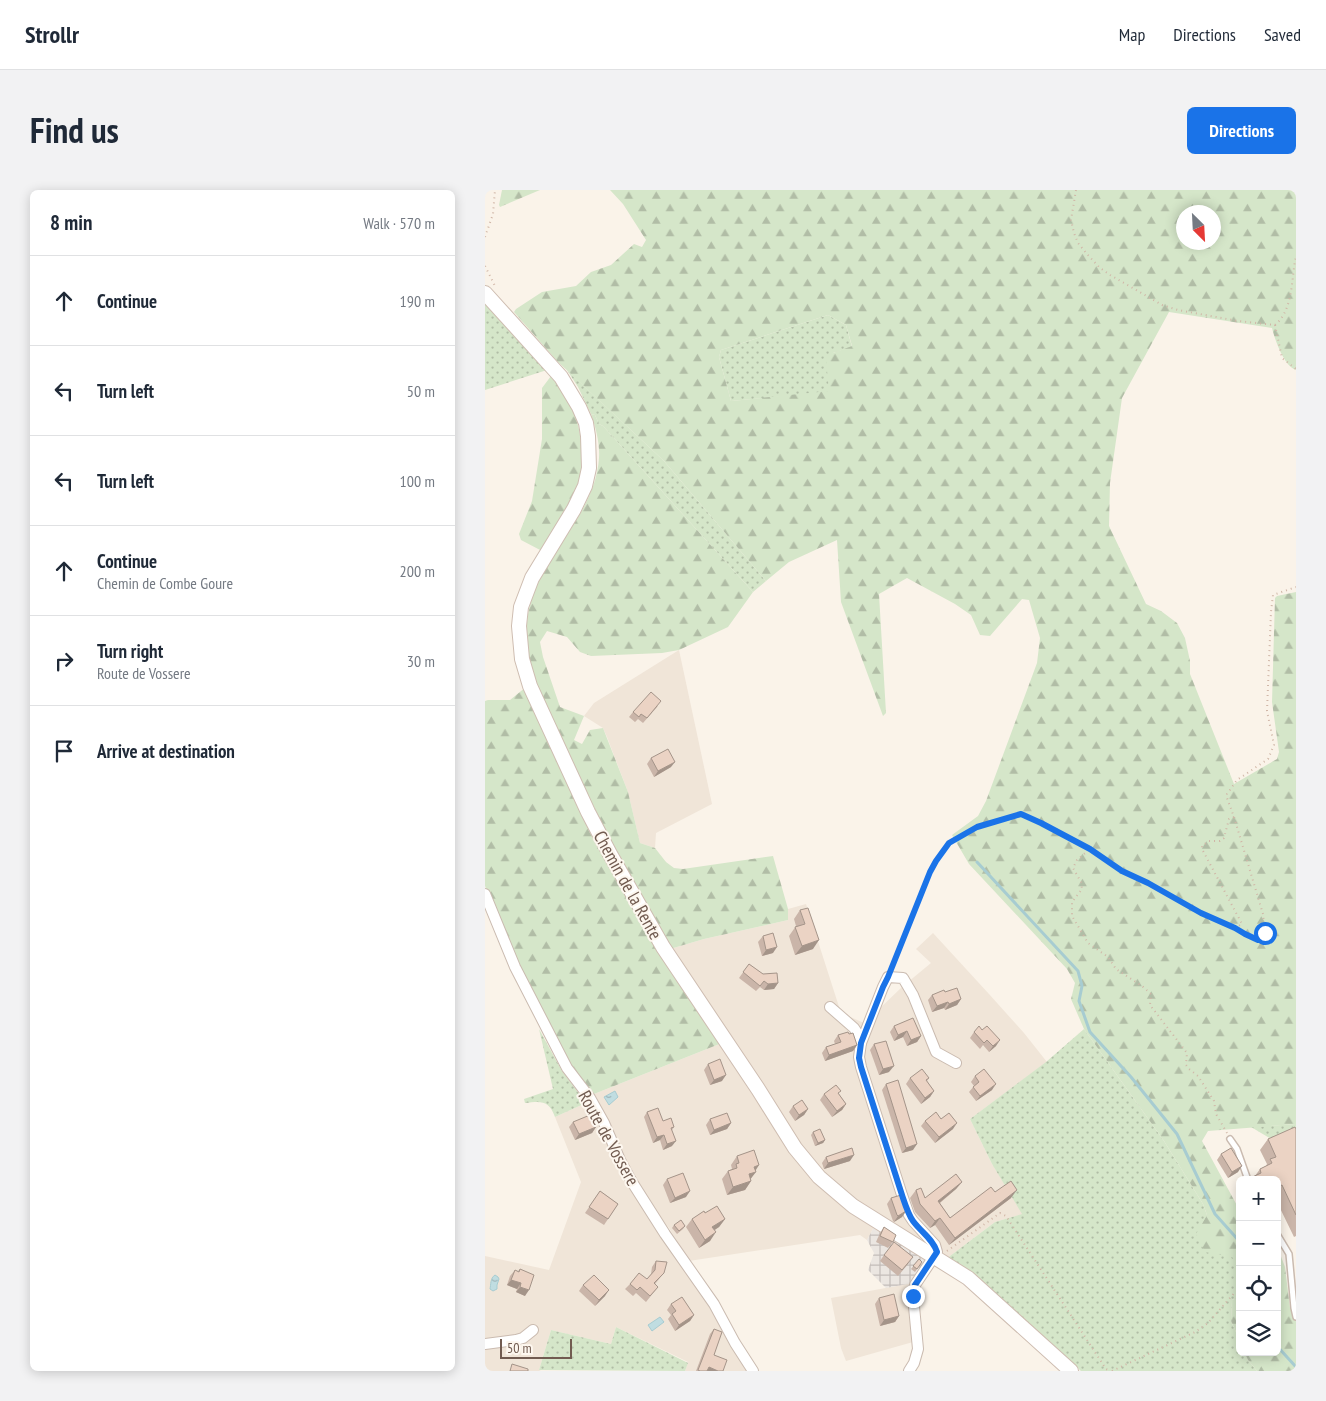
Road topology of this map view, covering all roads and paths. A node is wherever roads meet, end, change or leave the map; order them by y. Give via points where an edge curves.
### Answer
1 (495, 190) edge
2 (1076, 190) edge
3 (485, 237) edge
4 (1296, 256) edge
5 (485, 293) edge
6 (1275, 325) junction
7 (1296, 369) edge
8 (1296, 587) edge
9 (1234, 817) junction
10 (1090, 849) junction
11 (485, 894) edge
12 (1235, 928) junction
13 (888, 977) junction
14 (829, 1007) dead end
15 (861, 1043) junction
16 (956, 1064) dead end
17 (1230, 1139) joint
18 (1247, 1176) edge
19 (1281, 1240) edge
20 (936, 1255) junction
21 (1236, 1291) dead end
22 (1295, 1298) edge
23 (1296, 1317) edge
24 (533, 1330) dead end
25 (485, 1344) edge
26 (753, 1371) edge
27 (909, 1371) edge
28 (1071, 1371) edge
29 (1111, 1371) edge

1 - 3 path via 493,214
2 - 6 path via 1071,220 1074,233 1082,249 1110,275 1162,305 1178,310
4 - 6 path via 1287,308
5 - 20 street, Chemin de la Rente via 561,377 579,407 587,429 589,468 585,486 532,578 521,607 519,626 522,659 530,686 588,812 663,947 795,1148 819,1176 853,1206
6 - 7 path via 1282,358
8 - 9 path via 1273,595 1267,711 1274,745 1268,759 1237,780 1227,794
9 - 12 path via 1229,818 1224,838 1209,841 1202,849 1242,924
9 - 12 path via 1263,914 1265,933 1263,939 1258,940
10 - 12 path via 1122,871
10 - 13 path via 1021,814 977,827 949,843 930,872
10 - 17 path via 1073,868 1081,889 1072,902 1072,916 1087,943 1151,994 1150,1005 1187,1052 1186,1065 1214,1100 1216,1114
11 - 26 street, Route de Vossere via 515,967 567,1068 590,1098 632,1182 714,1304
13 - 15 street
13 - 16 street via 903,978 936,1052
14 - 15 street via 853,1028
15 - 20 street via 861,1067 902,1195 913,1221 935,1246
17 - 18 lane
19 - 22 lane via 1289,1254
20 - 27 street via 915,1285 913,1296 918,1349
20 - 28 street, Chemin de la Rente via 968,1278
20 - 29 path via 945,1253 1000,1213 1006,1216 1087,1341 1106,1369
21 - 29 path via 1195,1332
22 - 23 lane
24 - 25 street via 523,1338

